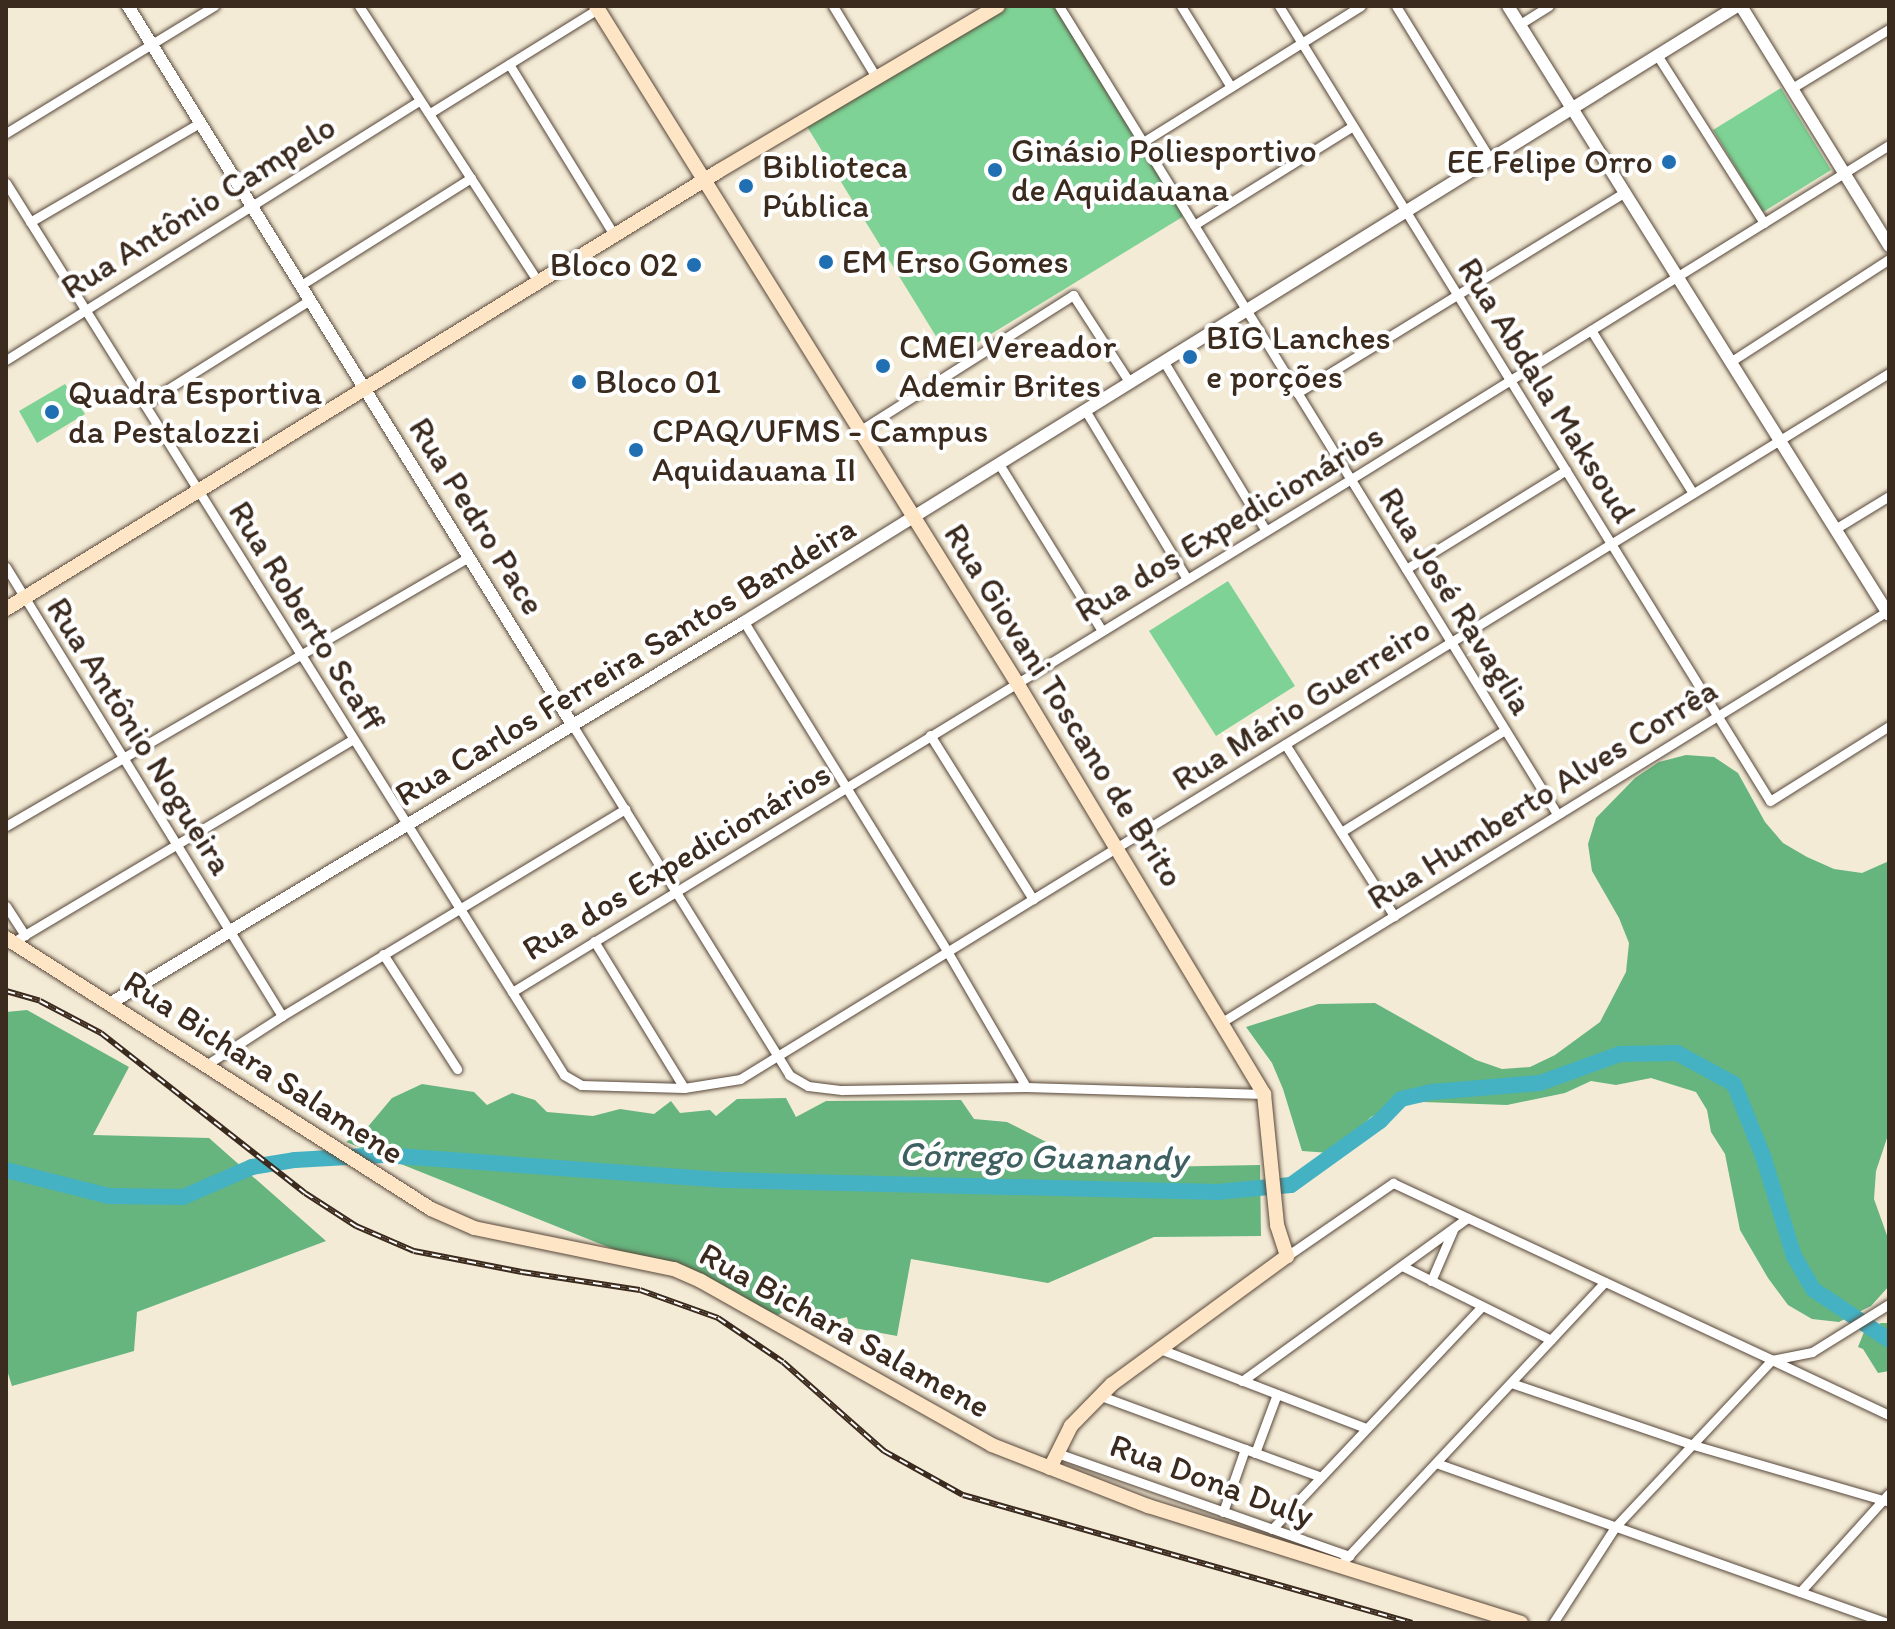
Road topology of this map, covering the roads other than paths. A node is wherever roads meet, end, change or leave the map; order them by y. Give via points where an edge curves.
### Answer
1 (128, 6) edge
2 (214, 6) edge
3 (359, 6) edge
4 (833, 6) edge
5 (998, 6) edge
6 (1059, 6) edge
7 (1181, 6) edge
8 (1279, 6) edge
9 (1361, 6) edge
10 (1396, 6) edge
11 (1508, 6) edge
12 (1549, 6) edge
13 (1739, 6) edge
14 (599, 7) edge
15 (1520, 24) junction
16 (1889, 29) edge
17 (151, 43) junction
18 (1302, 43) junction
19 (1657, 55) junction
20 (509, 64) junction
21 (876, 77) junction
22 (1231, 87) junction
23 (1792, 88) junction
24 (419, 101) junction
25 (1572, 108) junction
26 (430, 113) junction
27 (201, 122) junction
28 (1353, 126) junction
29 (6, 133) edge
30 (1143, 142) junction
31 (1889, 145) edge
32 (1490, 159) junction
33 (1844, 173) junction
34 (471, 178) junction
35 (705, 180) junction
36 (6, 183) edge
37 (1625, 192) junction
38 (252, 206) junction
39 (1406, 211) junction
40 (30, 222) junction
41 (1764, 223) junction
42 (1194, 225) junction
43 (615, 236) junction
44 (1889, 246) edge
45 (1889, 259) edge
46 (1677, 276) junction
47 (539, 283) junction
48 (301, 285) junction
49 (1458, 295) junction
50 (310, 300) junction
51 (86, 310) junction
52 (1247, 310) junction
53 (1591, 330) junction
54 (6, 360) edge
55 (1164, 362) junction
56 (1730, 362) junction
57 (1889, 373) edge
58 (1510, 380) junction
59 (1130, 383) junction
60 (366, 389) junction
61 (1297, 393) junction
62 (144, 404) junction
63 (1085, 410) junction
64 (859, 431) junction
65 (1780, 440) junction
66 (999, 464) junction
67 (1566, 470) junction
68 (1351, 479) junction
69 (199, 492) junction
70 (1693, 493) junction
71 (1889, 496) edge
72 (913, 517) junction
73 (1835, 529) junction
74 (1266, 531) junction
75 (1611, 543) junction
76 (469, 557) junction
77 (6, 567) edge
78 (1406, 569) junction
79 (1187, 579) junction
80 (24, 598) junction
81 (6, 609) edge
82 (1888, 612) edge
83 (744, 622) junction
84 (1102, 631) junction
85 (1451, 642) junction
86 (300, 653) junction
87 (1017, 683) junction
88 (1717, 715) junction
89 (573, 726) junction
90 (1889, 726) edge
91 (1505, 730) junction
92 (930, 735) junction
93 (353, 739) junction
94 (1285, 744) junction
95 (124, 760) junction
96 (846, 787) junction
97 (625, 809) junction
98 (1557, 814) junction
99 (6, 826) edge
100 (408, 826) junction
101 (1341, 832) junction
102 (177, 846) junction
103 (1117, 847) junction
104 (676, 891) junction
105 (1033, 899) junction
106 (6, 906) edge
107 (458, 906) junction
108 (1394, 916) junction
109 (229, 932) junction
110 (15, 938) edge
111 (594, 941) junction
112 (947, 951) junction
113 (383, 954) junction
114 (512, 992) junction
115 (111, 1003) junction
116 (282, 1016) junction
117 (1222, 1022) junction
118 (778, 1056) junction
119 (206, 1065) junction
120 (457, 1069) dead end
121 (1026, 1087) junction
122 (684, 1088) junction
123 (1264, 1094) junction
124 (1467, 1218) junction
125 (1455, 1227) junction
126 (1287, 1256) junction
127 (1402, 1266) junction
128 (1431, 1281) junction
129 (1605, 1282) junction
130 (1889, 1304) edge
131 (1482, 1306) junction
132 (1551, 1340) junction
133 (1160, 1349) junction
134 (1772, 1360) junction
135 (1242, 1381) junction
136 (1511, 1383) junction
137 (1277, 1394) junction
138 (1101, 1396) junction
139 (1889, 1415) edge
140 (1366, 1428) junction
141 (1690, 1444) junction
142 (1250, 1451) junction
143 (1057, 1453) junction
144 (1436, 1463) junction
145 (1050, 1468) junction
146 (1321, 1477) junction
147 (1887, 1499) edge
148 (1223, 1512) junction
149 (1615, 1527) junction
150 (1272, 1529) junction
151 (1344, 1561) junction
152 (1800, 1592) junction
153 (1521, 1623) edge
154 (1553, 1623) edge
155 (1887, 1623) edge

1 - 17 street, Rua Pedro Pace
2 - 17 street
3 - 24 street
4 - 21 street
5 - 21 main road
6 - 30 street, Rua José Ravaglia
7 - 22 street
8 - 18 street, Rua Abdala Maksoud
9 - 18 street
10 - 32 street
11 - 15 street
12 - 15 street
13 - 19 street, Rua Carlos Ferreira Santos Bandeira
13 - 23 street
14 - 20 street
14 - 35 main road, Rua Giovani Toscano de Brito
15 - 25 street
16 - 23 street
17 - 27 street, Rua Pedro Pace
17 - 29 street
18 - 22 street
18 - 28 street, Rua Abdala Maksoud
19 - 25 street, Rua Carlos Ferreira Santos Bandeira
19 - 41 street
20 - 26 street
20 - 43 street
21 - 35 main road
22 - 30 street
23 - 33 street
24 - 26 street
24 - 38 street, Rua Antônio Campelo
25 - 32 street, Rua Carlos Ferreira Santos Bandeira
25 - 37 street
26 - 34 street
27 - 38 street, Rua Pedro Pace
27 - 40 street
28 - 39 street, Rua Abdala Maksoud
28 - 42 street
30 - 42 street, Rua José Ravaglia
31 - 33 street, Rua dos Expedicionários
32 - 39 street, Rua Carlos Ferreira Santos Bandeira
33 - 41 street, Rua dos Expedicionários
33 - 44 street
34 - 47 street
34 - 48 street
35 - 43 main road
35 - 64 main road, Rua Giovani Toscano de Brito
36 - 40 street, Rua Roberto Scaff
37 - 46 street
37 - 49 street
38 - 48 street, Rua Pedro Pace
38 - 51 street, Rua Antônio Campelo
39 - 49 street, Rua Abdala Maksoud
39 - 52 street, Rua Carlos Ferreira Santos Bandeira
40 - 51 street, Rua Roberto Scaff
41 - 46 street, Rua dos Expedicionários
42 - 52 street, Rua José Ravaglia
43 - 47 main road
45 - 56 street
46 - 53 street, Rua dos Expedicionários
46 - 56 street
47 - 60 main road
48 - 50 street, Rua Pedro Pace
49 - 58 street, Rua Abdala Maksoud
49 - 61 street
50 - 60 street, Rua Pedro Pace
50 - 62 street
51 - 54 street, Rua Antônio Campelo
51 - 62 street, Rua Roberto Scaff
52 - 55 street, Rua Carlos Ferreira Santos Bandeira
52 - 61 street, Rua José Ravaglia
53 - 58 street, Rua dos Expedicionários
53 - 70 street
55 - 59 street, Rua Carlos Ferreira Santos Bandeira
55 - 74 street
56 - 65 street
57 - 65 street, Rua Mário Guerreiro
58 - 67 street, Rua Abdala Maksoud
58 - 68 street, Rua dos Expedicionários
59 - 63 street, Rua Carlos Ferreira Santos Bandeira
59 - 64 street via 1073,295
60 - 69 main road
60 - 76 street, Rua Pedro Pace
61 - 68 street, Rua José Ravaglia
62 - 69 street, Rua Roberto Scaff
63 - 66 street, Rua Carlos Ferreira Santos Bandeira
63 - 79 street
64 - 72 main road, Rua Giovani Toscano de Brito
65 - 70 street, Rua Mário Guerreiro
65 - 73 street
66 - 72 street, Rua Carlos Ferreira Santos Bandeira
66 - 84 street
67 - 75 street, Rua Abdala Maksoud
67 - 78 street
68 - 74 street, Rua dos Expedicionários
68 - 78 street, Rua José Ravaglia
69 - 80 main road
69 - 86 street, Rua Roberto Scaff
70 - 75 street, Rua Mário Guerreiro
71 - 73 street
72 - 83 street, Rua Carlos Ferreira Santos Bandeira
72 - 87 main road, Rua Giovani Toscano de Brito
73 - 82 street
74 - 79 street, Rua dos Expedicionários
75 - 85 street, Rua Mário Guerreiro
75 - 88 street, Rua Abdala Maksoud
76 - 86 street
76 - 89 street, Rua Pedro Pace
77 - 80 street, Rua Antônio Nogueira
78 - 85 street, Rua José Ravaglia
79 - 84 street, Rua dos Expedicionários
80 - 81 main road
80 - 95 street, Rua Antônio Nogueira
82 - 88 street, Rua Humberto Alves Corrêa
83 - 89 street, Rua Carlos Ferreira Santos Bandeira
83 - 96 street
84 - 87 street, Rua dos Expedicionários
85 - 91 street, Rua José Ravaglia
85 - 94 street, Rua Mário Guerreiro
86 - 93 street, Rua Roberto Scaff
86 - 95 street
87 - 92 street, Rua dos Expedicionários
87 - 103 main road, Rua Giovani Toscano de Brito
88 - 90 street, Rua Abdala Maksoud via 1770,801
88 - 98 street, Rua Humberto Alves Corrêa
89 - 97 street, Rua Pedro Pace
89 - 100 street, Rua Carlos Ferreira Santos Bandeira
91 - 98 street, Rua José Ravaglia
91 - 101 street
92 - 96 street, Rua dos Expedicionários
92 - 105 street
93 - 100 street, Rua Roberto Scaff
93 - 102 street
94 - 101 street
94 - 103 street, Rua Mário Guerreiro
95 - 99 street
95 - 102 street, Rua Antônio Nogueira
96 - 104 street, Rua dos Expedicionários
96 - 112 street
97 - 104 street, Rua Pedro Pace
97 - 107 street
98 - 108 street, Rua Humberto Alves Corrêa
100 - 107 street, Rua Roberto Scaff
100 - 109 street, Rua Carlos Ferreira Santos Bandeira
101 - 108 street
102 - 109 street, Rua Antônio Nogueira
102 - 110 street
103 - 105 street, Rua Mário Guerreiro
103 - 117 main road, Rua Giovani Toscano de Brito
104 - 111 street, Rua dos Expedicionários
104 - 118 street, Rua Pedro Pace
105 - 112 street, Rua Mário Guerreiro
106 - 110 street
107 - 113 street
107 - 114 street, Rua Roberto Scaff
108 - 117 street, Rua Humberto Alves Corrêa
109 - 115 street, Rua Carlos Ferreira Santos Bandeira
109 - 116 street, Rua Antônio Nogueira
110 - 115 main road, Rua Bichara Salamene
111 - 114 street, Rua dos Expedicionários
111 - 122 street
112 - 118 street, Rua Mário Guerreiro
112 - 121 street
113 - 116 street
113 - 120 street
114 - 122 street, Rua Roberto Scaff via 564,1075 581,1085
115 - 119 main road, Rua Bichara Salamene
116 - 119 street
117 - 123 main road, Rua Giovani Toscano de Brito
118 - 121 street, Rua Pedro Pace via 789,1075 808,1086 831,1089
118 - 122 street, Rua Mário Guerreiro via 740,1079
119 - 145 main road, Rua Bichara Salamene via 431,1209 474,1228 688,1275 992,1445
121 - 123 street, Rua Pedro Pace
123 - 126 main road, Rua Giovani Toscano de Brito via 1277,1220
124 - 125 street
124 - 126 street via 1393,1183
124 - 129 street
125 - 127 street
125 - 128 street
126 - 133 main road
127 - 128 street
127 - 135 street
128 - 131 street
129 - 132 street
129 - 134 street
130 - 134 street via 1812,1352
131 - 132 street
131 - 140 street
132 - 136 street
133 - 135 street
133 - 138 main road
134 - 139 street
134 - 141 street
135 - 137 street
136 - 141 street
136 - 144 street
137 - 140 street
137 - 142 street
138 - 142 street
138 - 143 main road via 1071,1426
140 - 146 street
141 - 147 street
141 - 149 street
142 - 146 street
142 - 148 street
143 - 145 main road
143 - 148 street, Rua Dona Duly
144 - 149 street
144 - 151 street
145 - 151 main road, Rua Bichara Salamene via 1148,1506
146 - 150 street
147 - 152 street
148 - 150 street, Rua Dona Duly
149 - 152 street
149 - 154 street
150 - 151 street, Rua Dona Duly
151 - 153 main road, Rua Bichara Salamene
152 - 155 street

